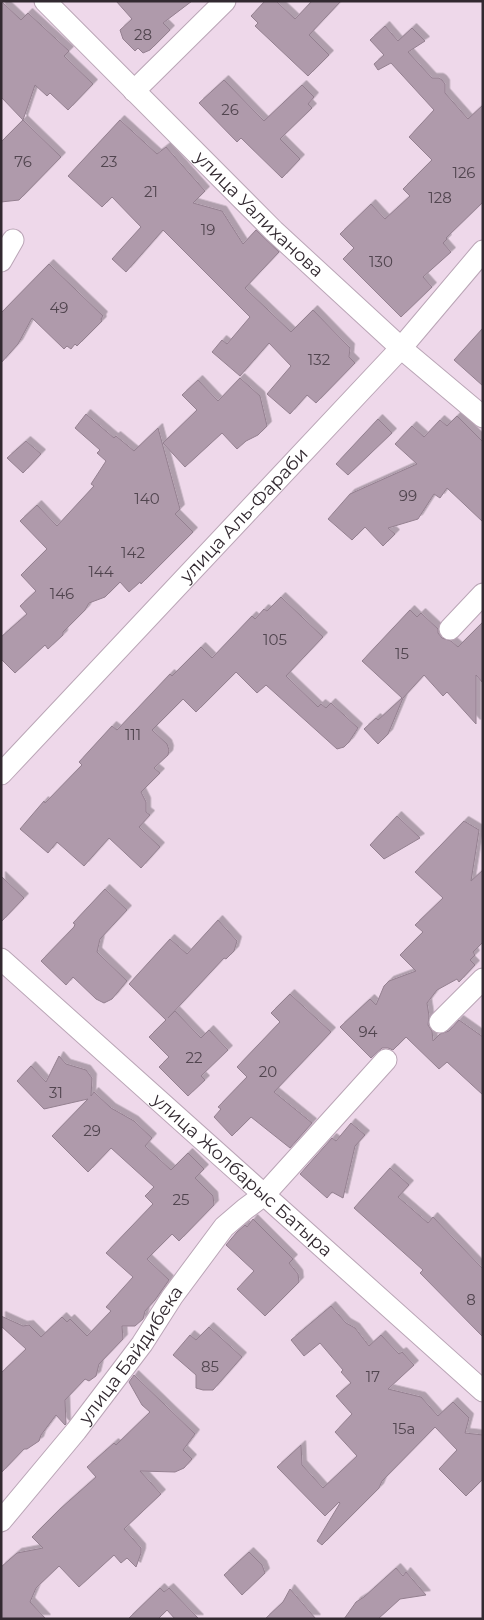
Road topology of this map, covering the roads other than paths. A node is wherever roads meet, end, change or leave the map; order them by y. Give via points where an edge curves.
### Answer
1 (45, 1) edge
2 (225, 1) edge
3 (134, 92) junction
4 (13, 240) dead end
5 (483, 251) edge
6 (1, 261) edge
7 (401, 348) junction
8 (483, 417) edge
9 (483, 594) edge
10 (450, 629) dead end
11 (1, 774) edge
12 (1, 959) edge
13 (483, 979) edge
14 (440, 1022) dead end
15 (386, 1060) dead end
16 (264, 1194) junction
17 (483, 1391) edge
18 (1, 1521) edge

1 - 3 street, улица Уалиханова
2 - 3 street
3 - 7 street, улица Уалиханова via 274,231
4 - 6 street
5 - 7 street, улица Аль-Фараби
7 - 8 street, улица Уалиханова
7 - 11 street, улица Аль-Фараби
9 - 10 street
12 - 16 street, улица Жолбарыс Батыра
13 - 14 street
15 - 16 street, улица Байдибека
16 - 17 street, улица Жолбарыс Батыра
16 - 18 street, улица Байдибека via 224,1227 142,1344

